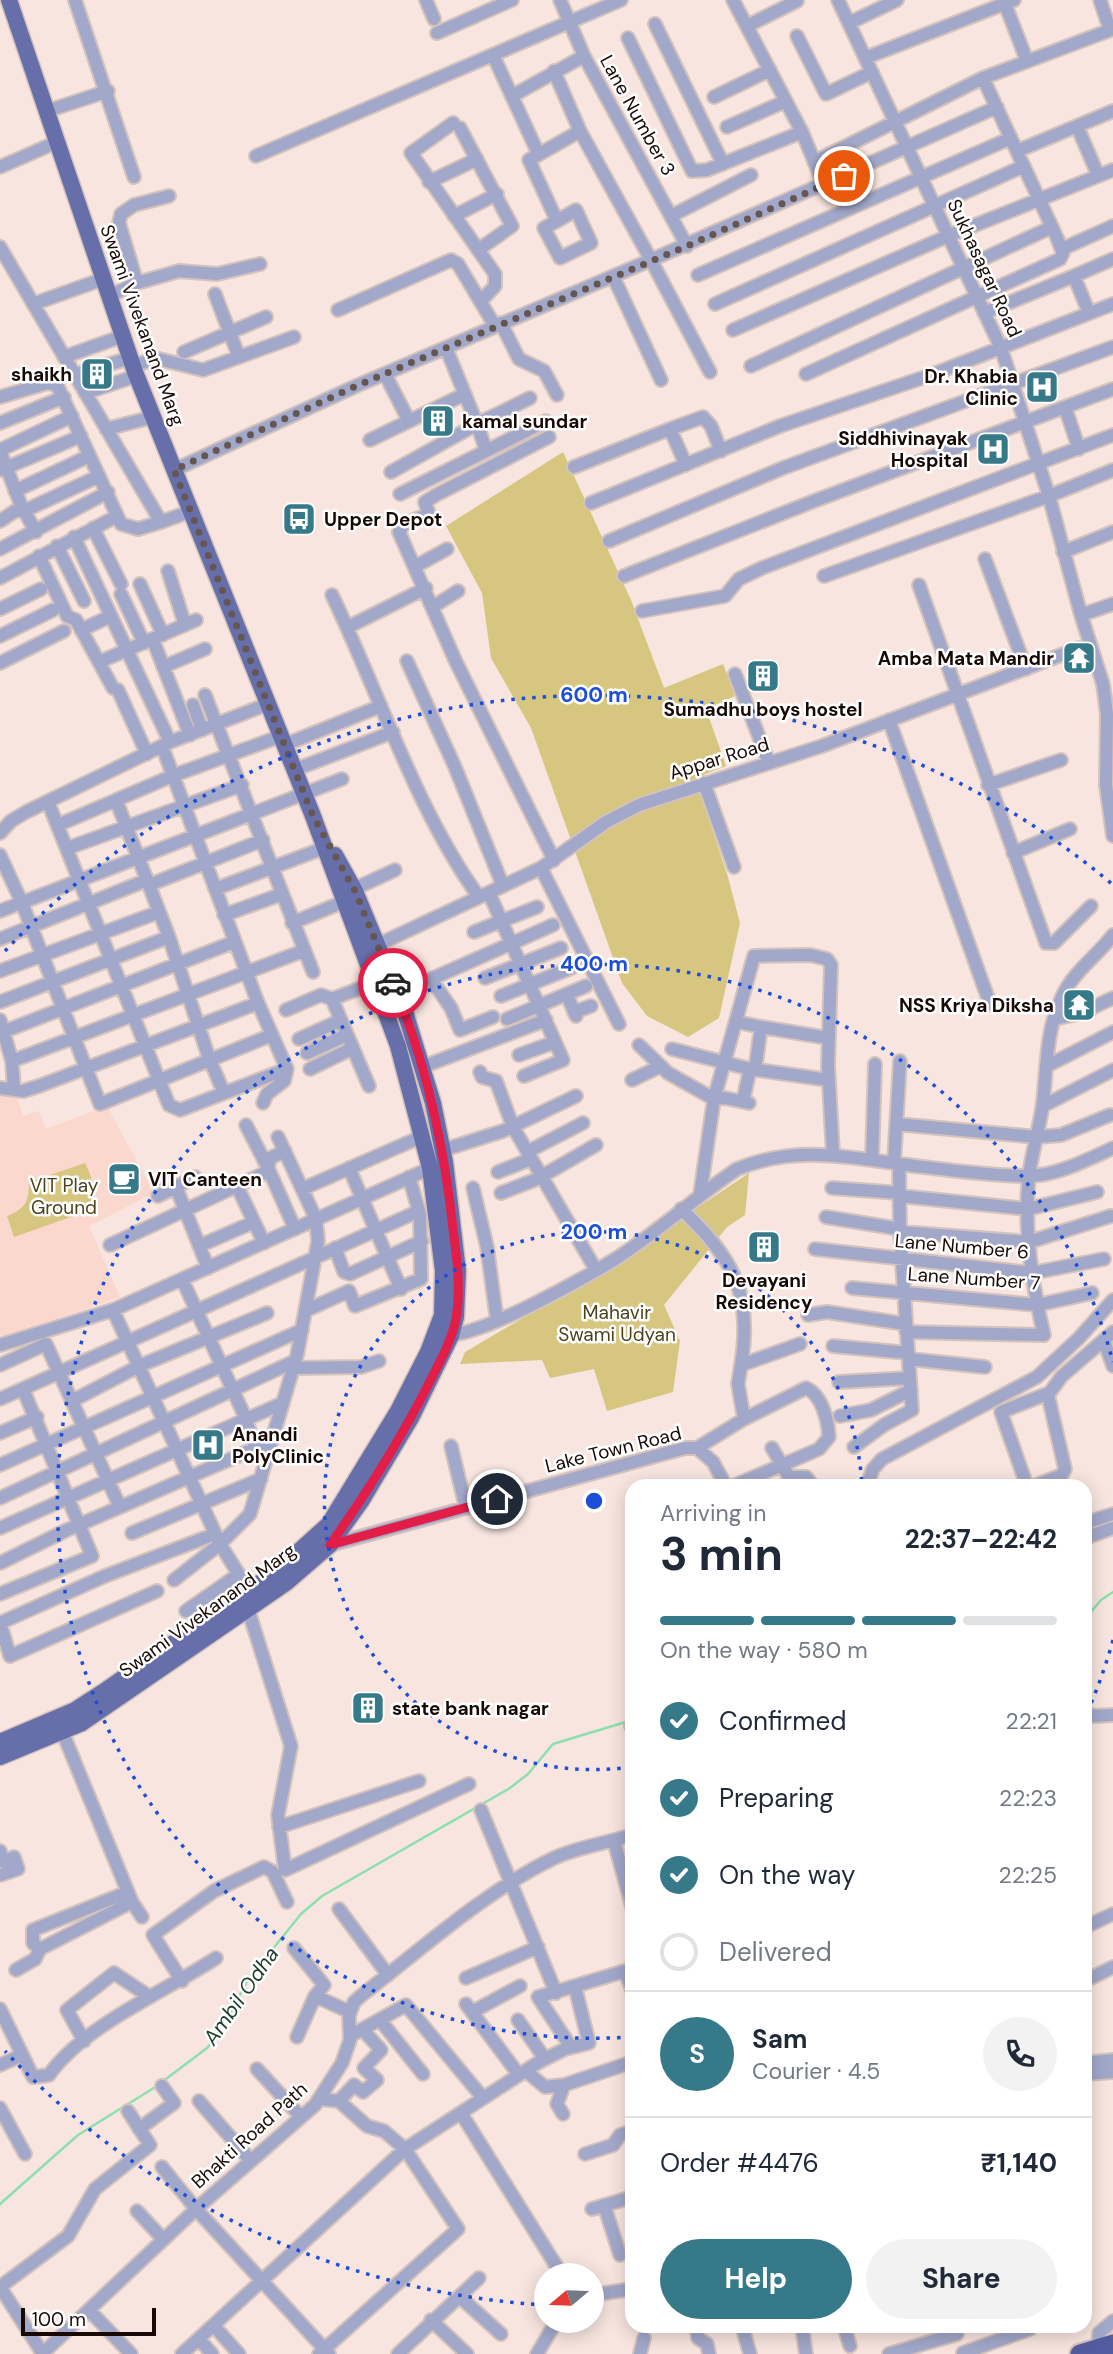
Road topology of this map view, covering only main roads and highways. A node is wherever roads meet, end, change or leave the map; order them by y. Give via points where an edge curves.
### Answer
1 (10, 0) edge
2 (313, 816) junction
3 (348, 896) junction
4 (439, 1160) junction
5 (443, 1334) junction
6 (252, 1601) junction
7 (60, 1726) junction
8 (0, 1742) edge
9 (0, 1757) edge

1 - 2 main road, Swami Vivekanand Marg via 133,366
2 - 3 main road, Swami Vivekanand Marg
2 - 3 main road, Swami Vivekanand Marg
3 - 4 main road, Swami Vivekanand Marg via 423,1136
3 - 4 main road, Swami Vivekanand Marg via 377,945 405,1012 422,1067
4 - 5 main road, Swami Vivekanand Marg via 458,1271 456,1317
5 - 6 main road, Swami Vivekanand Marg via 329,1524 277,1571
5 - 6 main road, Swami Vivekanand Marg via 411,1418 330,1545
6 - 7 main road, Swami Vivekanand Marg via 111,1704
7 - 8 main road, Swami Vivekanand Marg
7 - 9 main road, Swami Vivekanand Marg

